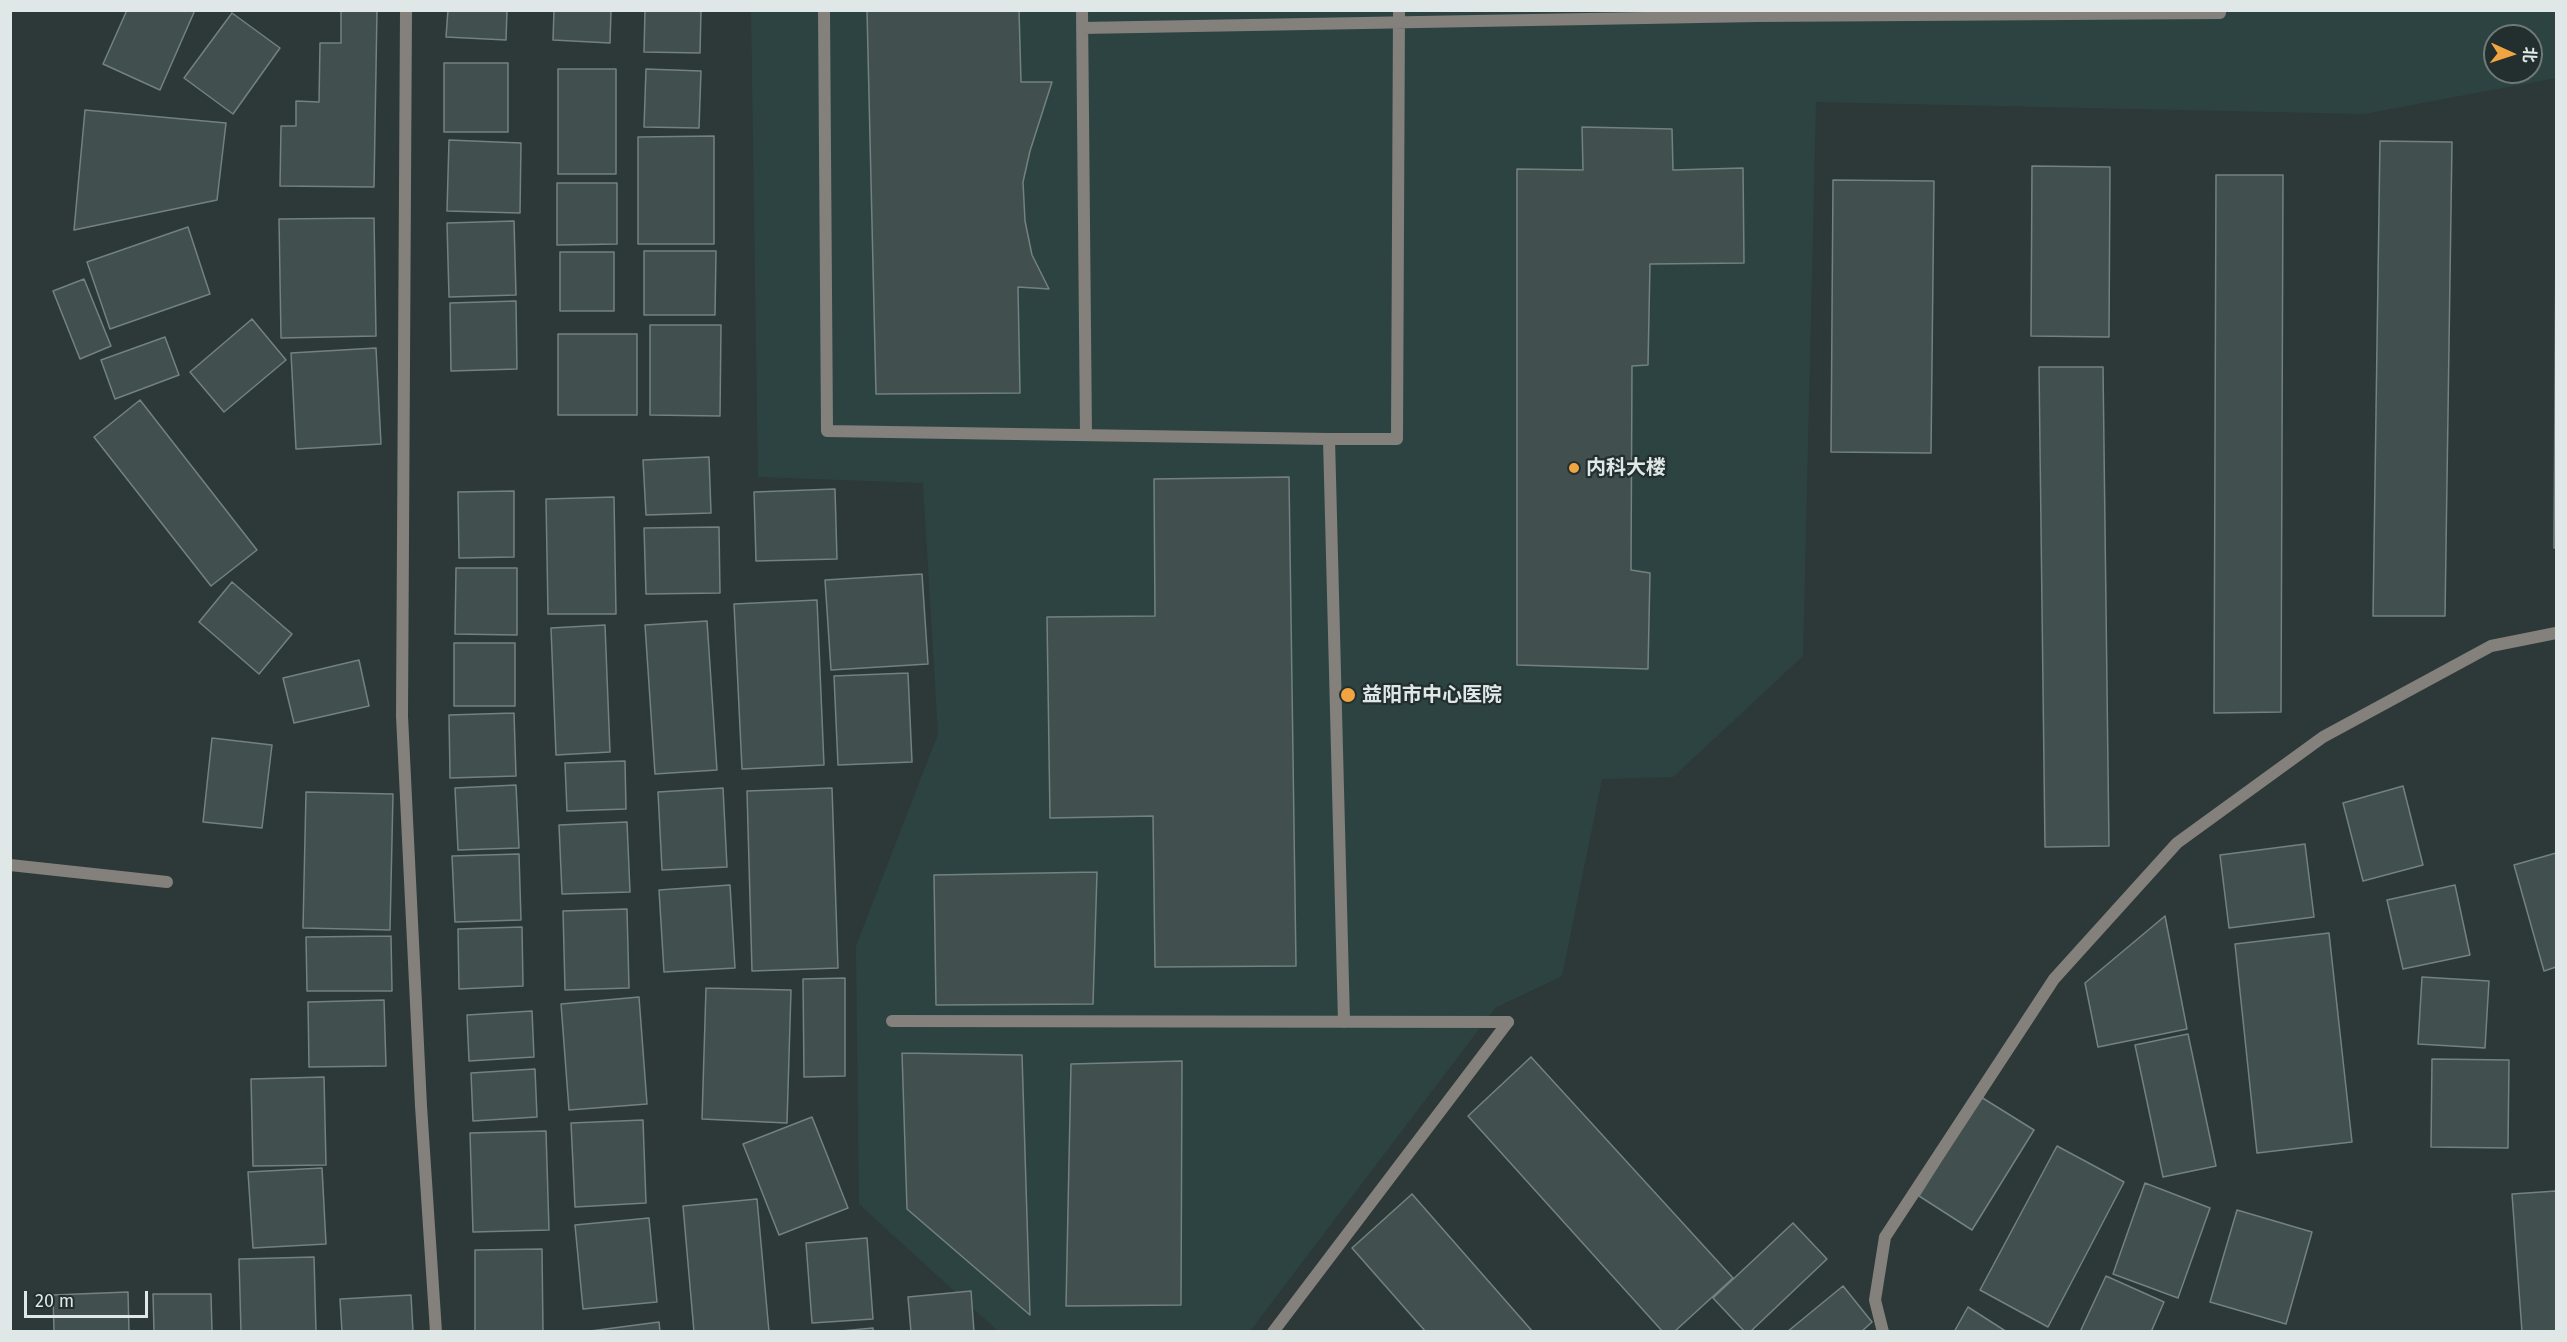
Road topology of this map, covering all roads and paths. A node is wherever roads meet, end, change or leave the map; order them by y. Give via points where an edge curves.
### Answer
1 (406, 10) edge
2 (824, 10) edge
3 (1082, 10) edge
4 (2220, 10) edge
5 (1758, 13) edge
6 (1399, 16) edge
7 (1082, 28) junction
8 (1086, 435) junction
9 (1329, 439) junction
10 (2556, 633) edge
11 (10, 865) edge
12 (167, 882) dead end
13 (892, 1021) dead end
14 (1344, 1022) junction
15 (436, 1332) edge
16 (1273, 1332) edge
17 (1882, 1332) edge

1 - 15 street via 402,716
2 - 8 street via 827,430
3 - 7 street
4 - 5 street
5 - 6 street
6 - 7 street
6 - 9 street via 1397,439
7 - 8 street
8 - 9 street
9 - 14 street
10 - 17 street via 2491,646 2323,737 2177,843 2054,979 1885,1237 1875,1300
11 - 12 street
13 - 14 street
14 - 16 street via 1508,1022

